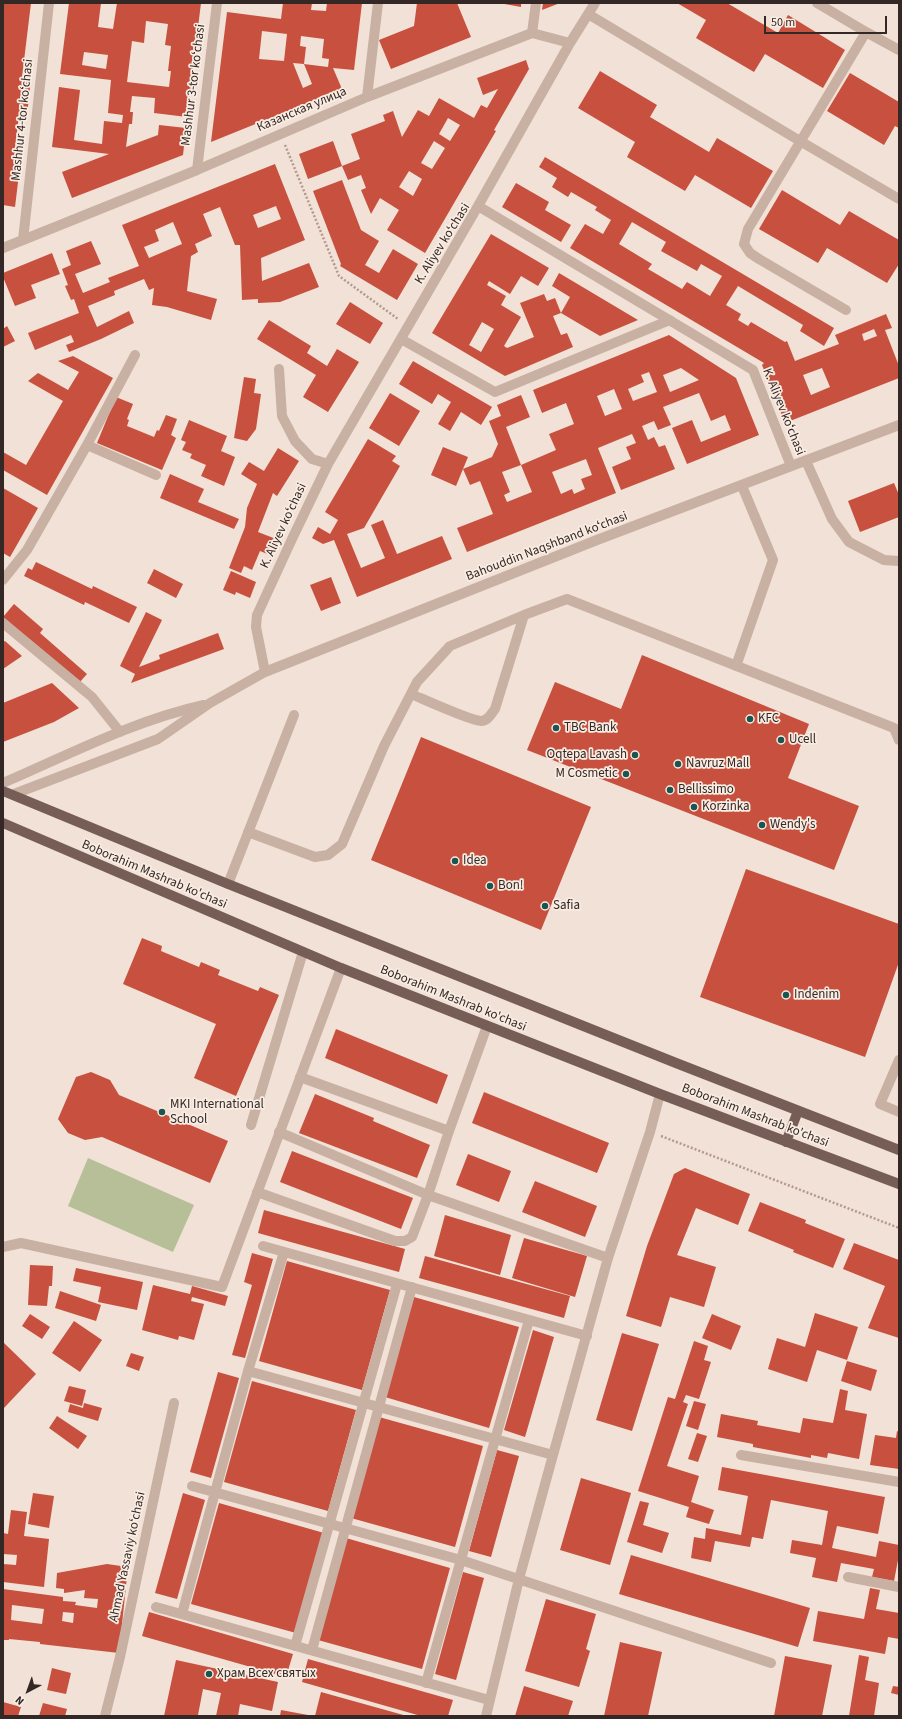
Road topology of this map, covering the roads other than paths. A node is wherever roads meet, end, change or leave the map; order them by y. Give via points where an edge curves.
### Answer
1 (49, 3) edge
2 (217, 3) edge
3 (378, 3) edge
4 (536, 3) edge
5 (595, 3) edge
6 (817, 3) edge
7 (588, 14) junction
8 (866, 32) junction
9 (532, 33) junction
10 (570, 44) junction
11 (899, 50) edge
12 (367, 97) junction
13 (800, 141) junction
14 (197, 170) junction
15 (899, 198) edge
16 (478, 206) junction
17 (23, 240) junction
18 (3, 248) edge
19 (846, 310) dead end
20 (670, 320) junction
21 (401, 339) junction
22 (135, 355) dead end
23 (279, 369) dead end
24 (899, 425) edge
25 (87, 445) junction
26 (806, 461) junction
27 (328, 464) junction
28 (791, 466) junction
29 (156, 475) dead end
30 (742, 486) junction
31 (899, 560) edge
32 (3, 580) edge
33 (524, 615) junction
34 (3, 623) edge
35 (736, 666) junction
36 (265, 672) junction
37 (411, 694) junction
38 (210, 704) junction
39 (294, 715) dead end
40 (120, 732) junction
41 (899, 740) edge
42 (3, 783) edge
43 (3, 791) edge
44 (14, 794) junction
45 (3, 799) edge
46 (3, 823) edge
47 (248, 832) junction
48 (228, 884) junction
49 (303, 952) junction
50 (340, 968) junction
51 (487, 1026) junction
52 (899, 1060) edge
53 (300, 1078) junction
54 (660, 1094) junction
55 (798, 1111) junction
56 (899, 1112) edge
57 (251, 1125) dead end
58 (449, 1131) junction
59 (279, 1132) junction
60 (786, 1142) junction
61 (899, 1150) edge
62 (899, 1184) edge
63 (257, 1192) junction
64 (428, 1195) junction
65 (263, 1246) dead end
66 (3, 1247) edge
67 (284, 1252) junction
68 (608, 1258) junction
69 (397, 1284) junction
70 (412, 1288) junction
71 (529, 1320) junction
72 (586, 1336) junction
73 (248, 1371) junction
74 (363, 1402) junction
75 (174, 1403) dead end
76 (379, 1407) junction
77 (495, 1439) junction
78 (553, 1455) junction
79 (741, 1455) dead end
80 (899, 1482) edge
81 (192, 1486) dead end
82 (214, 1492) junction
83 (329, 1524) junction
84 (345, 1528) junction
85 (461, 1560) junction
86 (848, 1576) dead end
87 (519, 1579) junction
88 (899, 1586) edge
89 (156, 1607) dead end
90 (182, 1614) junction
91 (295, 1646) junction
92 (312, 1650) junction
93 (771, 1663) dead end
94 (426, 1683) junction
95 (489, 1700) junction
96 (105, 1716) edge
97 (486, 1716) edge

1 - 17 street, Mashhur 4-tor koʻchasi
2 - 14 street, Mashhur 3-tor koʻchasi
3 - 12 street
4 - 9 street
5 - 7 street
6 - 8 street
7 - 10 street
7 - 13 street
8 - 11 street
8 - 13 street
9 - 10 street
9 - 12 street, Казанская улица
10 - 16 street
12 - 14 street, Казанская улица
13 - 15 street
13 - 19 street via 748,229 744,244 750,253 759,259
14 - 17 street, Казанская улица
16 - 20 street, K. Aliyev koʻchasi
16 - 21 street, K. Aliyev koʻchasi
17 - 18 street, Казанская улица
20 - 21 street via 495,392
20 - 28 street, K. Aliyev koʻchasi via 753,370
21 - 27 street, K. Aliyev koʻchasi
22 - 25 street
23 - 27 street via 282,416 295,442 312,459
24 - 26 street, Bahouddin Naqshband koʻchasi
25 - 29 street
25 - 32 street via 26,550
26 - 28 street, Bahouddin Naqshband koʻchasi
26 - 31 street via 832,519 848,542 884,560
27 - 36 street, K. Aliyev koʻchasi via 257,615 256,627
28 - 30 street, Bahouddin Naqshband koʻchasi
30 - 35 street via 773,560
30 - 36 street, Bahouddin Naqshband koʻchasi via 597,540
33 - 35 street via 567,599
33 - 37 street via 450,646 417,682
33 - 37 street via 495,709 489,718 481,721
34 - 40 street via 92,697
35 - 41 street via 894,728
36 - 38 street, Bahouddin Naqshband koʻchasi
37 - 47 street via 384,746 342,844 328,855 315,857
38 - 40 street via 179,710
38 - 44 street, Bahouddin Naqshband koʻchasi via 158,739
39 - 47 street
40 - 42 street
43 - 44 main road, Boborahim Mashrab ko'chasi
44 - 45 main road
44 - 48 main road, Boborahim Mashrab ko'chasi
46 - 49 main road, Boborahim Mashrab ko'chasi
47 - 48 street
48 - 55 main road, Boborahim Mashrab ko'chasi
49 - 50 main road, Boborahim Mashrab ko'chasi
49 - 57 street
50 - 51 main road, Boborahim Mashrab ko'chasi
50 - 53 street
51 - 54 main road, Boborahim Mashrab ko'chasi
51 - 58 street
52 - 56 street via 880,1104
53 - 58 street
53 - 59 street
54 - 60 main road, Boborahim Mashrab ko'chasi
54 - 68 street
55 - 60 main road
55 - 61 main road, Boborahim Mashrab ko'chasi
58 - 64 street
59 - 63 street
59 - 64 street
60 - 62 main road, Boborahim Mashrab ko'chasi
63 - 64 street via 395,1241 406,1241 412,1236
63 - 66 street via 222,1287 22,1243
64 - 68 street
65 - 67 street
67 - 69 street
67 - 73 street
68 - 72 street
69 - 70 street
69 - 74 street
70 - 71 street
70 - 76 street
71 - 72 street
71 - 77 street
72 - 78 street
73 - 74 street
73 - 82 street
74 - 76 street
74 - 83 street
75 - 96 street, Ahmad Yassaviy koʻchasi
76 - 77 street
76 - 84 street
77 - 78 street
77 - 85 street
78 - 87 street
79 - 80 street
81 - 82 street
82 - 83 street
82 - 90 street
83 - 84 street
83 - 91 street
84 - 85 street
84 - 92 street
85 - 87 street
85 - 94 street
86 - 88 street
87 - 93 street
87 - 95 street
89 - 90 street
90 - 91 street
91 - 92 street
92 - 94 street
94 - 95 street
95 - 97 street

